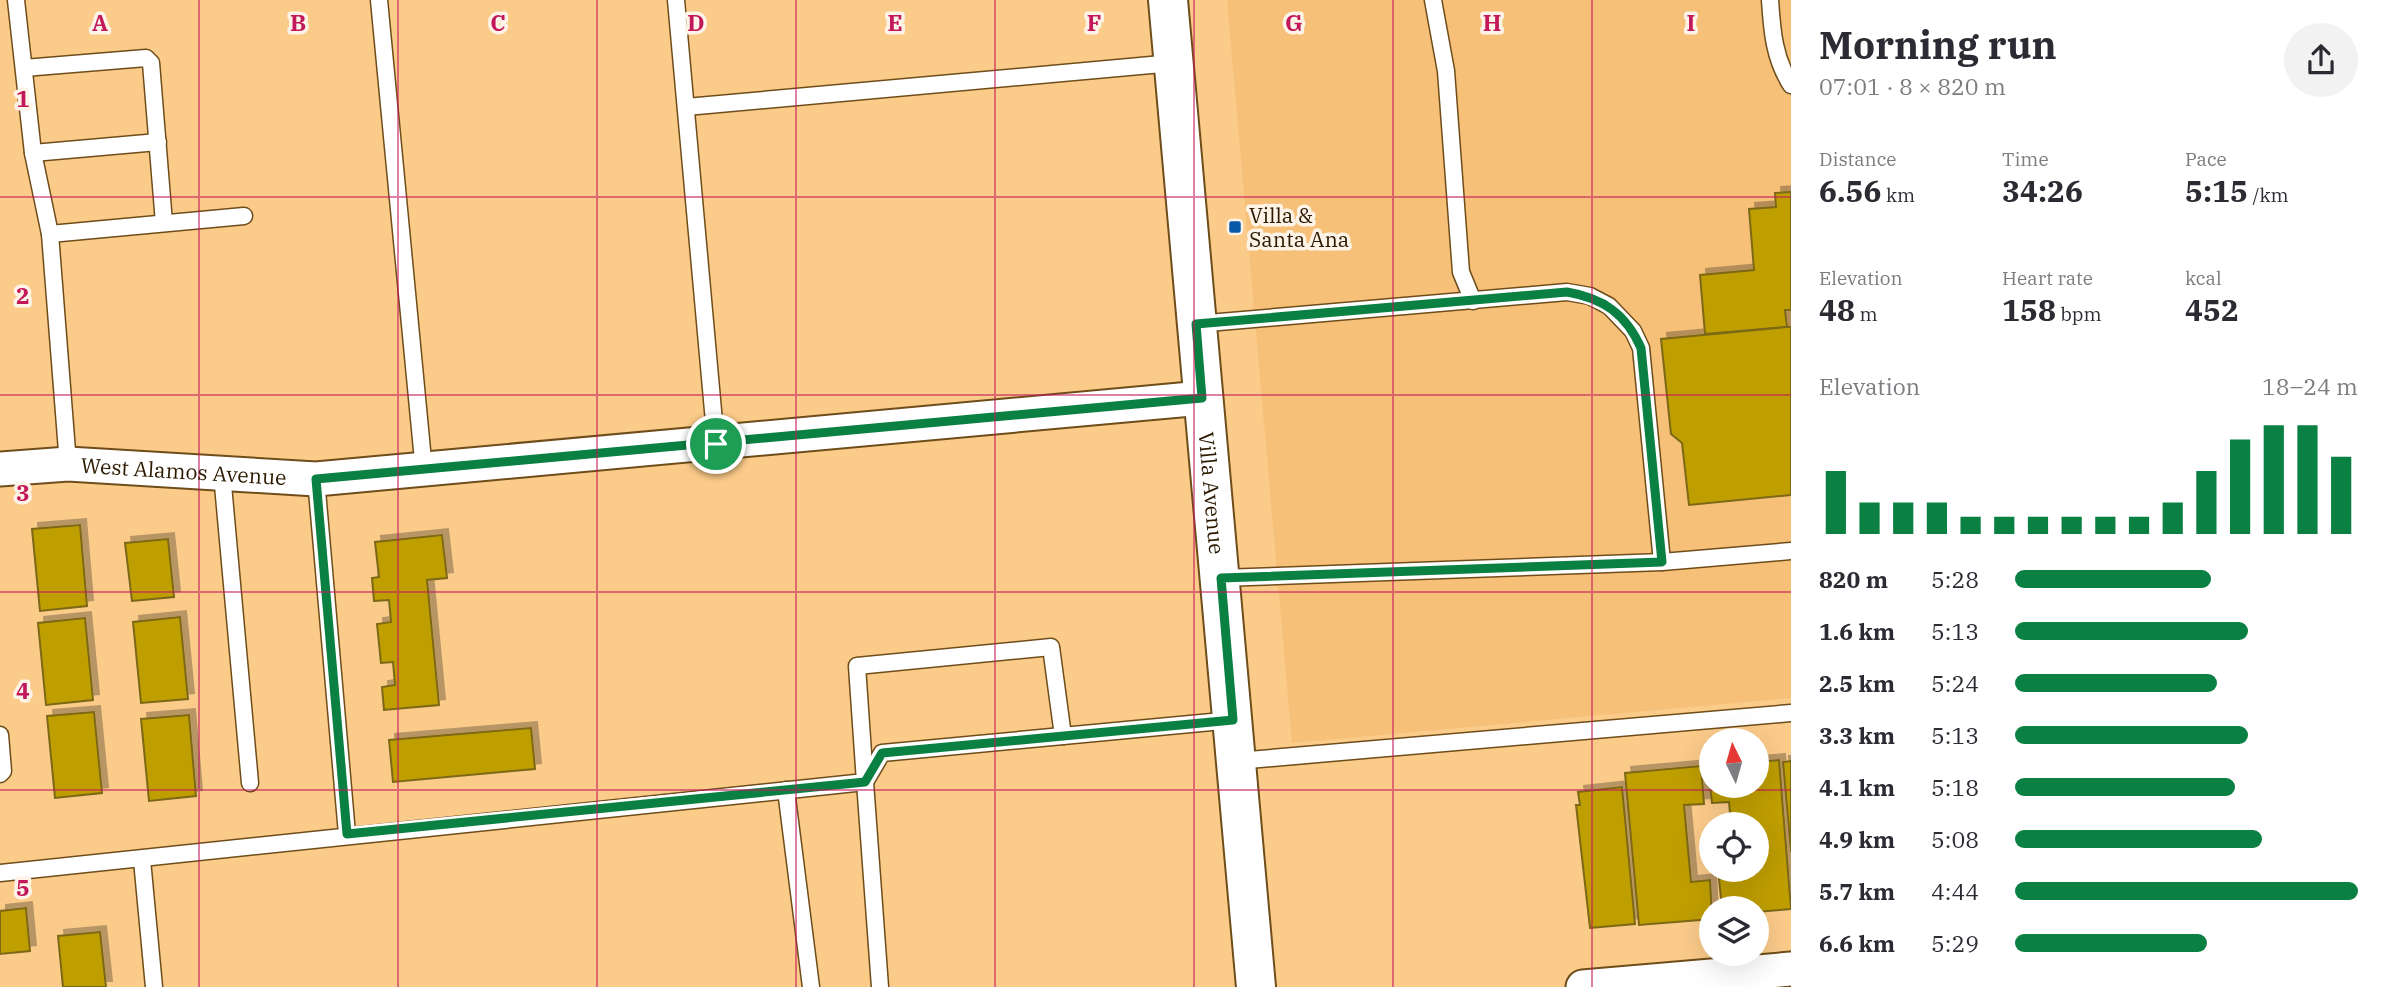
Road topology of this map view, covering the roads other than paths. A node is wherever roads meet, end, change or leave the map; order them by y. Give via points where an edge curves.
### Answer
1 (16, 0) edge
2 (379, 0) edge
3 (676, 0) edge
4 (1168, 0) edge
5 (1433, 0) edge
6 (1770, 0) edge
7 (1174, 63) junction
8 (24, 68) junction
9 (1791, 85) edge
10 (685, 107) junction
11 (158, 142) junction
12 (33, 153) junction
13 (244, 216) dead end
14 (164, 223) junction
15 (50, 234) junction
16 (1473, 301) junction
17 (1196, 324) junction
18 (1202, 398) junction
19 (716, 444) junction
20 (68, 464) junction
21 (0, 469) edge
22 (424, 471) junction
23 (222, 474) junction
24 (316, 479) junction
25 (1791, 551) edge
26 (1662, 562) junction
27 (1221, 578) junction
28 (1791, 713) edge
29 (1233, 720) junction
30 (0, 735) edge
31 (1062, 736) junction
32 (1237, 761) junction
33 (0, 774) edge
34 (865, 782) junction
35 (250, 783) dead end
36 (786, 790) junction
37 (347, 834) junction
38 (142, 860) junction
39 (0, 873) edge
40 (1791, 969) edge
41 (154, 987) edge
42 (811, 987) edge
43 (880, 987) edge
44 (1256, 987) edge
45 (1583, 987) edge

1 - 8 lane
2 - 22 lane
3 - 10 lane
4 - 7 street, Villa Avenue
5 - 16 lane via 1446,71 1461,272
6 - 9 lane via 1776,51
7 - 10 lane
7 - 17 street, Villa Avenue
8 - 11 lane via 146,58 151,63
8 - 12 lane
10 - 19 lane
11 - 12 lane
11 - 14 lane
12 - 15 lane
13 - 14 lane
14 - 15 lane
15 - 20 lane
16 - 17 lane
16 - 26 lane via 1567,292 1590,296 1616,311 1633,331 1641,348
17 - 18 street, Villa Avenue
18 - 19 street, West Alamos Avenue
18 - 27 street, Villa Avenue
19 - 22 street, West Alamos Avenue
20 - 21 street, West Alamos Avenue
20 - 23 street, West Alamos Avenue
22 - 24 street, West Alamos Avenue
23 - 24 street, West Alamos Avenue
23 - 35 lane
24 - 37 lane
25 - 26 lane
26 - 27 lane
27 - 29 street, Villa Avenue
28 - 32 lane
29 - 31 lane
29 - 32 street, Villa Avenue
30 - 33 lane
31 - 34 lane via 882,753
31 - 34 lane via 1051,647 857,666
32 - 44 street, Villa Avenue
34 - 36 lane
34 - 43 lane
36 - 37 lane
36 - 42 lane
37 - 38 lane
38 - 39 lane
38 - 41 lane
40 - 45 street

